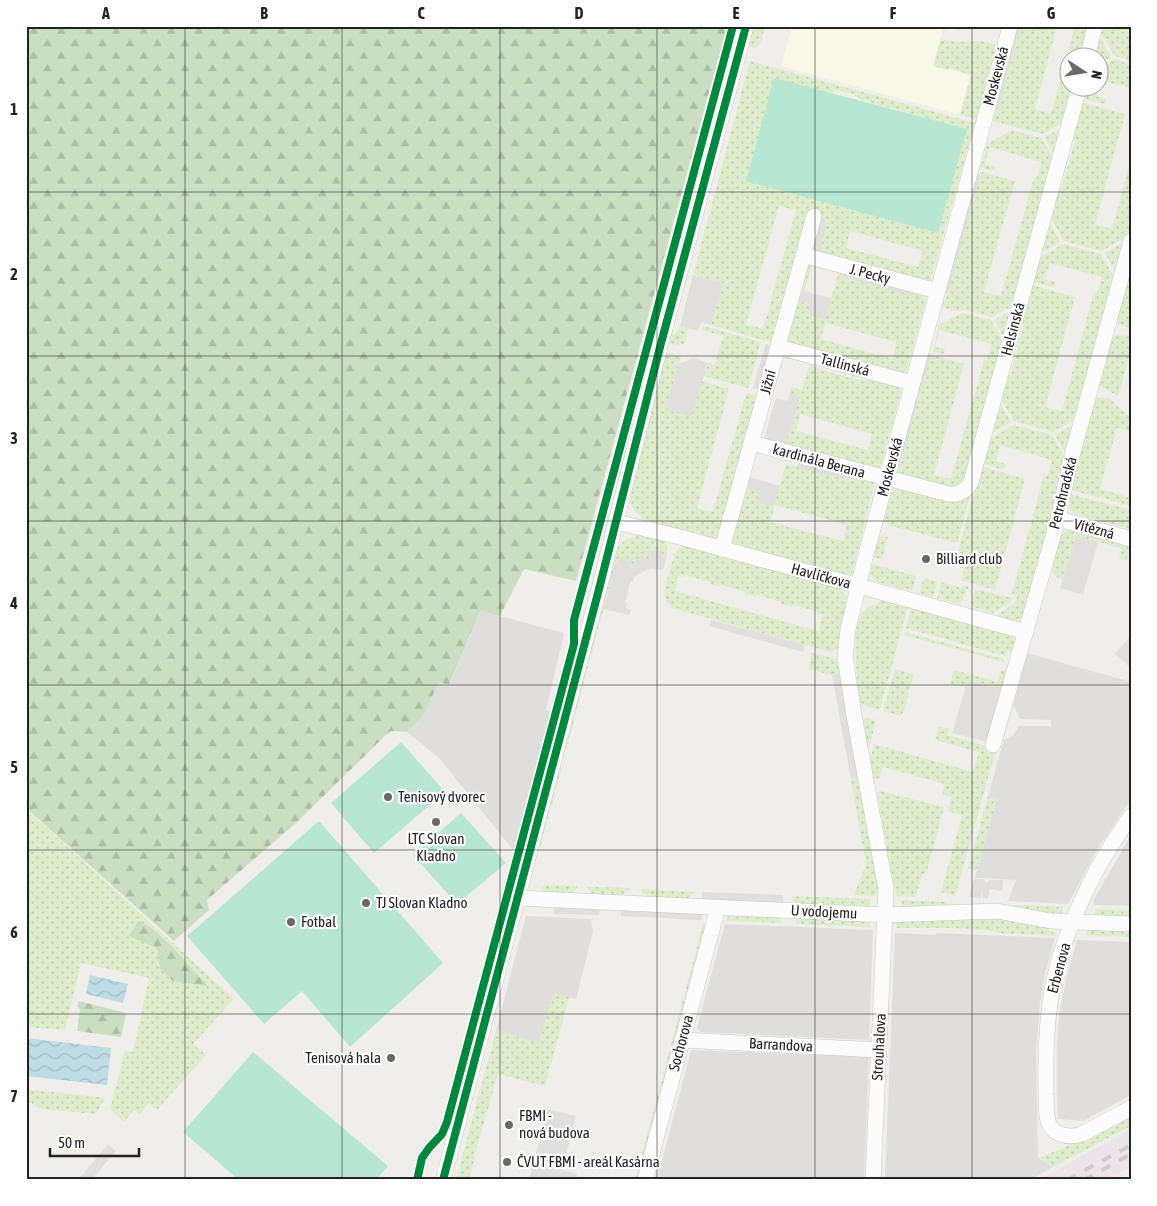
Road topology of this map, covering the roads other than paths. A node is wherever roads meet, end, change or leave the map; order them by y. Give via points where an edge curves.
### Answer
1 (746, 26) edge
2 (1010, 26) edge
3 (1095, 26) edge
4 (1090, 48) edge
5 (1076, 98) edge
6 (814, 216) dead end
7 (1131, 241) edge
8 (803, 255) junction
9 (936, 292) junction
10 (778, 347) junction
11 (912, 383) junction
12 (751, 443) junction
13 (887, 479) junction
14 (1058, 519) junction
15 (616, 522) junction
16 (1131, 539) edge
17 (722, 549) junction
18 (858, 586) junction
19 (1026, 632) junction
20 (993, 745) dead end
21 (1131, 816) edge
22 (517, 898) junction
23 (718, 907) junction
24 (885, 915) junction
25 (1074, 922) junction
26 (1131, 924) edge
27 (682, 1040) junction
28 (879, 1050) junction
29 (1131, 1108) edge
30 (443, 1180) edge
31 (645, 1180) edge
32 (873, 1180) edge

1 - 15 street
2 - 9 street, Moskevská
3 - 4 street
5 - 13 street, Helsinská via 971,482 966,489 953,495
6 - 8 street, Jižní
7 - 14 street, Petrohradská via 1070,463
8 - 9 street, J. Pecky
8 - 10 street, Jižní
9 - 11 street, Moskevská
10 - 11 street, Tallinská
10 - 12 street, Jižní
11 - 13 street, Moskevská
12 - 13 street, kardinála Berana
12 - 17 street, Jižní
13 - 18 street, Moskevská
14 - 16 street, Vítězná
14 - 19 street, Petrohradská
15 - 17 street, Havlíčkova
15 - 22 street
17 - 18 street, Havlíčkova
18 - 19 street, Havlíčkova
18 - 24 street, Moskevská via 845,657 886,889
19 - 20 street, Petrohradská
21 - 25 street, Erbenova via 1089,886
22 - 23 street, U vodojemu
22 - 30 street
23 - 24 street, U vodojemu
23 - 27 street, Sochorova
24 - 25 street, U vodojemu via 997,911 1041,920
24 - 28 street, Strouhalova
25 - 26 street, U vodojemu
25 - 29 street, Erbenova via 1057,967 1048,1024 1047,1117 1056,1132 1078,1135
27 - 28 street, Barrandova
27 - 31 street, Sochorova
28 - 32 street, Strouhalova

